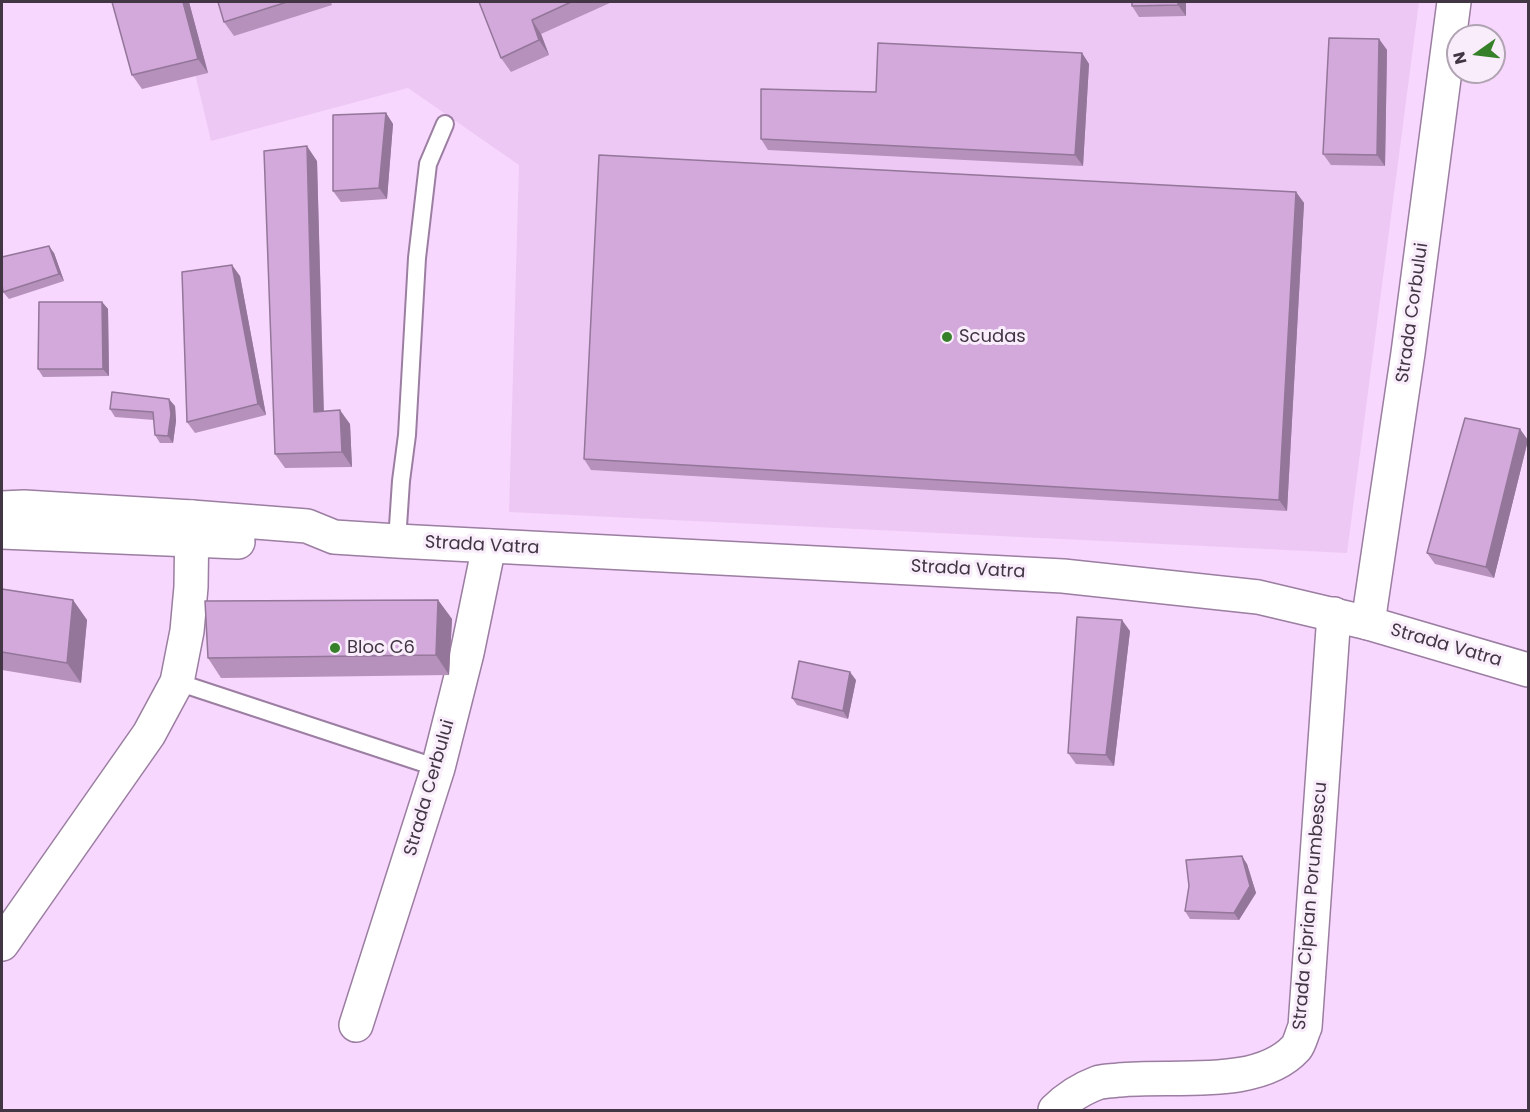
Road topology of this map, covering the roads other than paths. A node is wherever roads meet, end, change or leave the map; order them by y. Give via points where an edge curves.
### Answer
1 (1454, 2) edge
2 (445, 124) dead end
3 (2, 508) edge
4 (192, 528) junction
5 (2, 532) edge
6 (397, 541) junction
7 (489, 546) junction
8 (1334, 614) junction
9 (1368, 623) junction
10 (1528, 670) edge
11 (177, 682) junction
12 (438, 768) junction
13 (2, 944) edge
14 (356, 1025) dead end
15 (1054, 1110) edge

1 - 9 street, Strada Corbului
2 - 6 lane via 428,164 417,258
3 - 4 street, Strada Vatra
4 - 5 street, Strada Vatra
4 - 6 street, Strada Vatra via 307,526 334,537
4 - 11 street via 188,620
6 - 7 street, Strada Vatra
7 - 8 street, Strada Vatra via 1063,576 1258,597
7 - 12 street, Strada Cerbului
8 - 9 street, Strada Vatra
8 - 15 street, Strada Ciprian Porumbescu via 1305,1027 1297,1047 1274,1066 1246,1073 1097,1083
9 - 10 street, Strada Vatra
11 - 12 lane
11 - 13 street via 143,744
12 - 14 street, Strada Cerbului

